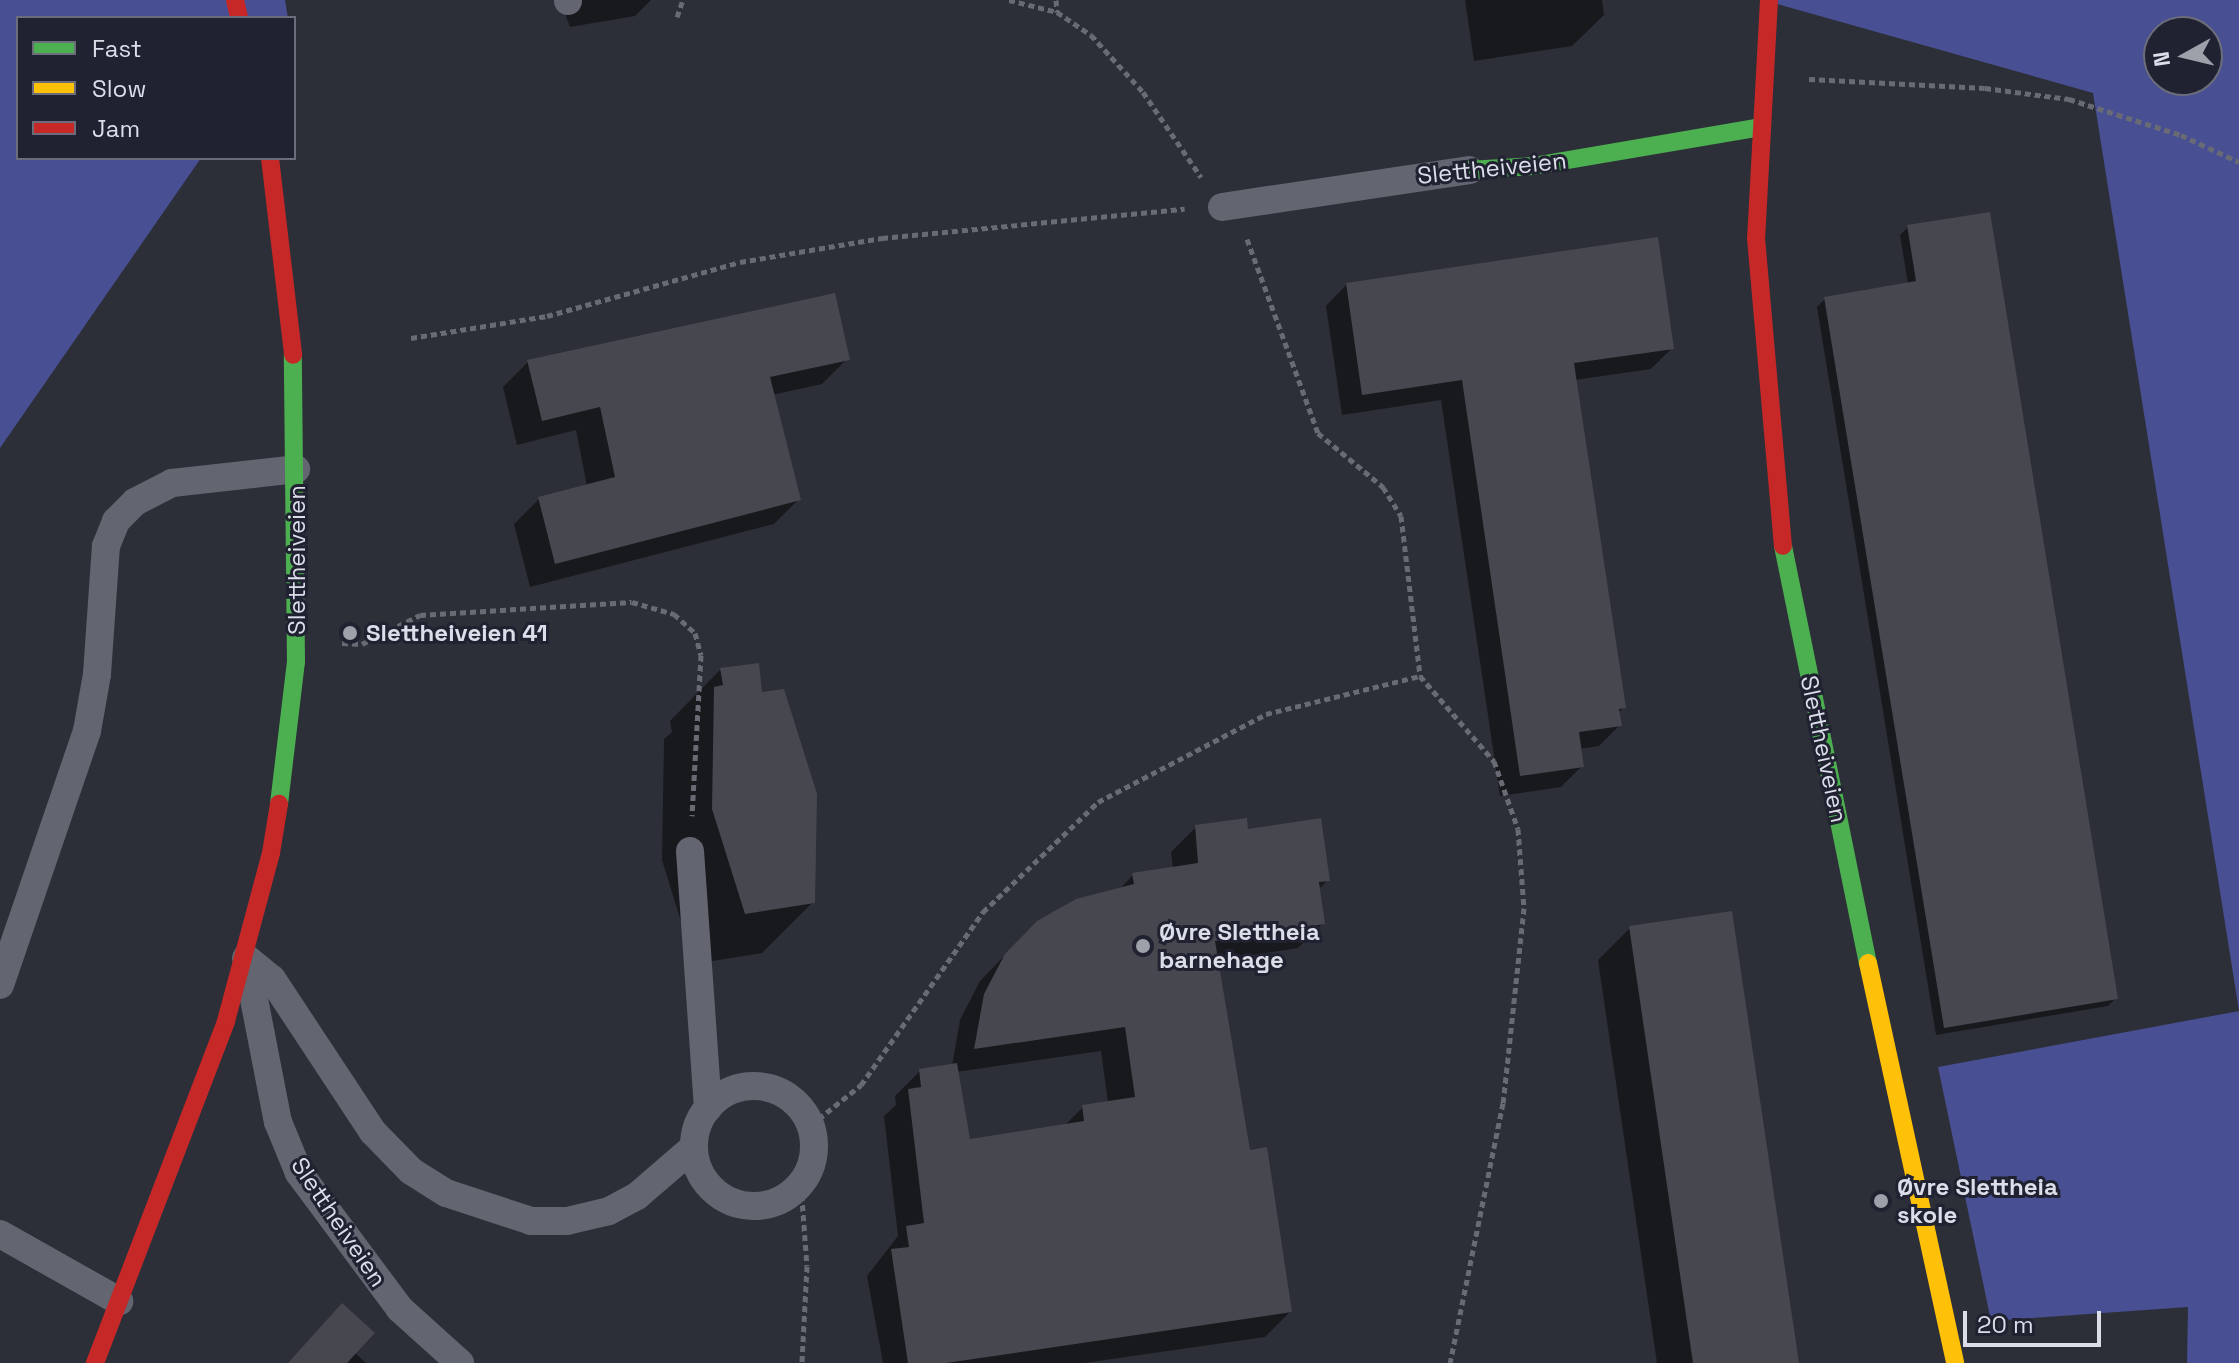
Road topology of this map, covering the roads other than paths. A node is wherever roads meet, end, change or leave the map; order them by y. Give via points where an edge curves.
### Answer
1 (1769, 0) edge
2 (1761, 127) junction
3 (270, 160) edge
4 (1469, 170) joint
5 (1222, 207) road end
6 (296, 469) junction
7 (690, 851) dead end
8 (246, 958) junction
9 (0, 985) edge
10 (708, 1108) junction
11 (694, 1147) junction
12 (0, 1234) edge
13 (119, 1301) junction
14 (95, 1363) edge
15 (460, 1363) edge
16 (1955, 1363) edge

1 - 2 street, Slettheiveien
2 - 4 street, Slettheiveien via 1533,166
2 - 16 street, Slettheiveien via 1757,253 1776,509 1814,713
3 - 6 street, Slettheiveien via 294,363
4 - 5 lane, Slettheiveien
6 - 8 street, Slettheiveien via 297,641 271,853
6 - 9 lane via 172,483 135,502 116,521 106,546 97,674 87,731
7 - 10 lane
8 - 11 lane via 272,979 373,1132 411,1171 446,1193 531,1221 567,1221 609,1211 637,1196
8 - 13 street, Slettheiveien via 199,1098
8 - 15 lane, Slettheiveien via 278,1122 299,1173 400,1309
10 - 11 lane
10 - 11 lane via 723,1094 764,1087 801,1107 811,1125 811,1167 801,1185 765,1206 725,1200 698,1168
12 - 13 lane
13 - 14 street, Slettheiveien

